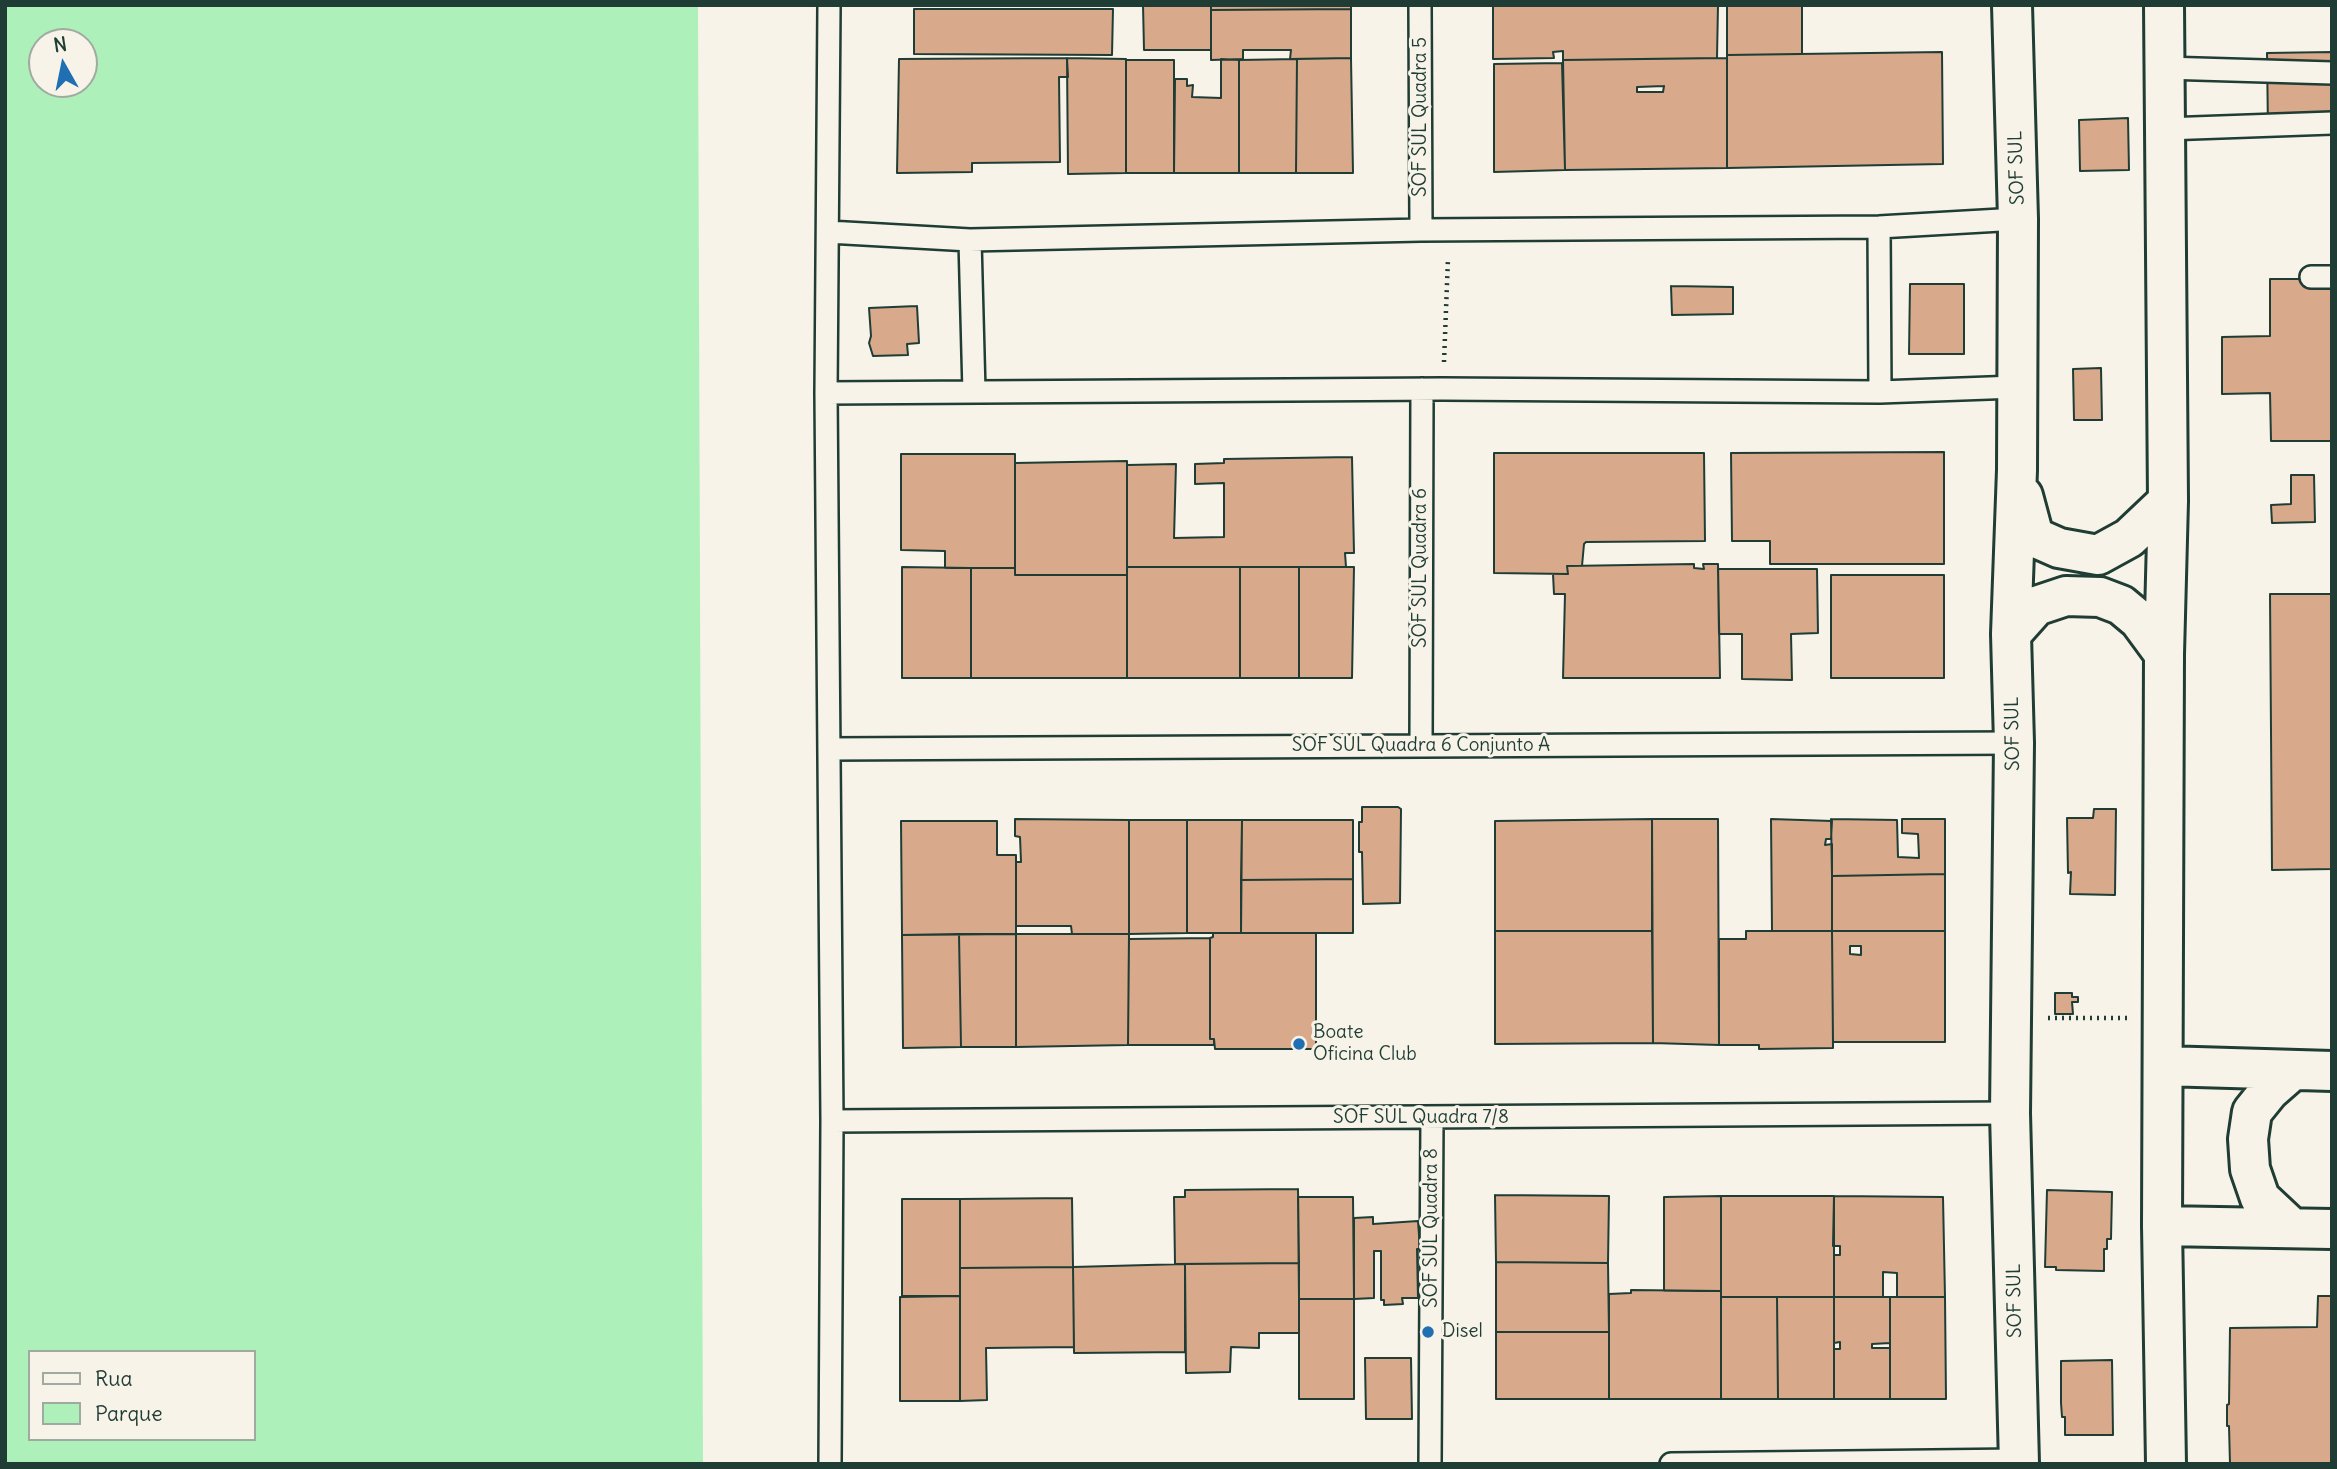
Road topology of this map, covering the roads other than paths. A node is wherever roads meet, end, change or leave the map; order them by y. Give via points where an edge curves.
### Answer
1 (829, 5) edge
2 (1420, 5) edge
3 (2012, 5) edge
4 (2164, 5) edge
5 (2164, 68) junction
6 (2332, 73) edge
7 (2332, 123) edge
8 (2165, 129) junction
9 (2018, 219) junction
10 (1879, 227) junction
11 (1421, 230) junction
12 (828, 232) junction
13 (970, 240) junction
14 (2016, 387) junction
15 (1432, 389) junction
16 (974, 392) junction
17 (1880, 392) junction
18 (827, 393) junction
19 (2017, 470) junction
20 (2168, 501) junction
21 (2011, 634) junction
22 (2164, 654) junction
23 (2014, 743) junction
24 (1421, 747) junction
25 (828, 750) junction
26 (2163, 1066) junction
27 (2292, 1070) junction
28 (2332, 1071) edge
29 (2010, 1113) junction
30 (1433, 1118) junction
31 (832, 1121) junction
32 (2162, 1226) junction
33 (2292, 1228) junction
34 (2332, 1229) edge
35 (2019, 1462) edge
36 (830, 1464) edge
37 (1430, 1464) edge
38 (1671, 1464) edge
39 (2166, 1464) edge

1 - 12 lane
2 - 11 lane, SOF SUL Quadra 5
3 - 9 street, SOF SUL
4 - 5 street
5 - 6 lane
5 - 8 street
7 - 8 lane
8 - 20 street
9 - 10 lane
9 - 14 street, SOF SUL
10 - 11 lane
10 - 17 lane
11 - 13 lane
12 - 13 lane
12 - 18 lane
13 - 16 lane
14 - 17 lane
14 - 19 street, SOF SUL
15 - 16 lane
15 - 17 lane
15 - 24 lane, SOF SUL Quadra 6
16 - 18 lane
18 - 25 lane
19 - 20 street via 2034,537 2059,548 2098,555 2129,538
19 - 21 street, SOF SUL
20 - 22 street
21 - 22 street via 2036,606 2066,596 2100,597 2121,605 2139,620
21 - 23 street, SOF SUL
22 - 26 street
23 - 24 lane, SOF SUL Quadra 6 Conjunto A
23 - 29 street, SOF SUL
24 - 25 lane, SOF SUL Quadra 6 Conjunto A
25 - 31 lane
26 - 27 street
26 - 32 street
27 - 28 street
27 - 33 street via 2252,1112 2248,1139 2250,1169 2260,1198
29 - 30 lane, SOF SUL Quadra 7/8
29 - 35 street, SOF SUL
30 - 31 lane, SOF SUL Quadra 7/8
30 - 37 lane, SOF SUL Quadra 8
31 - 36 lane
32 - 33 street
32 - 39 street
33 - 34 street
35 - 38 lane

